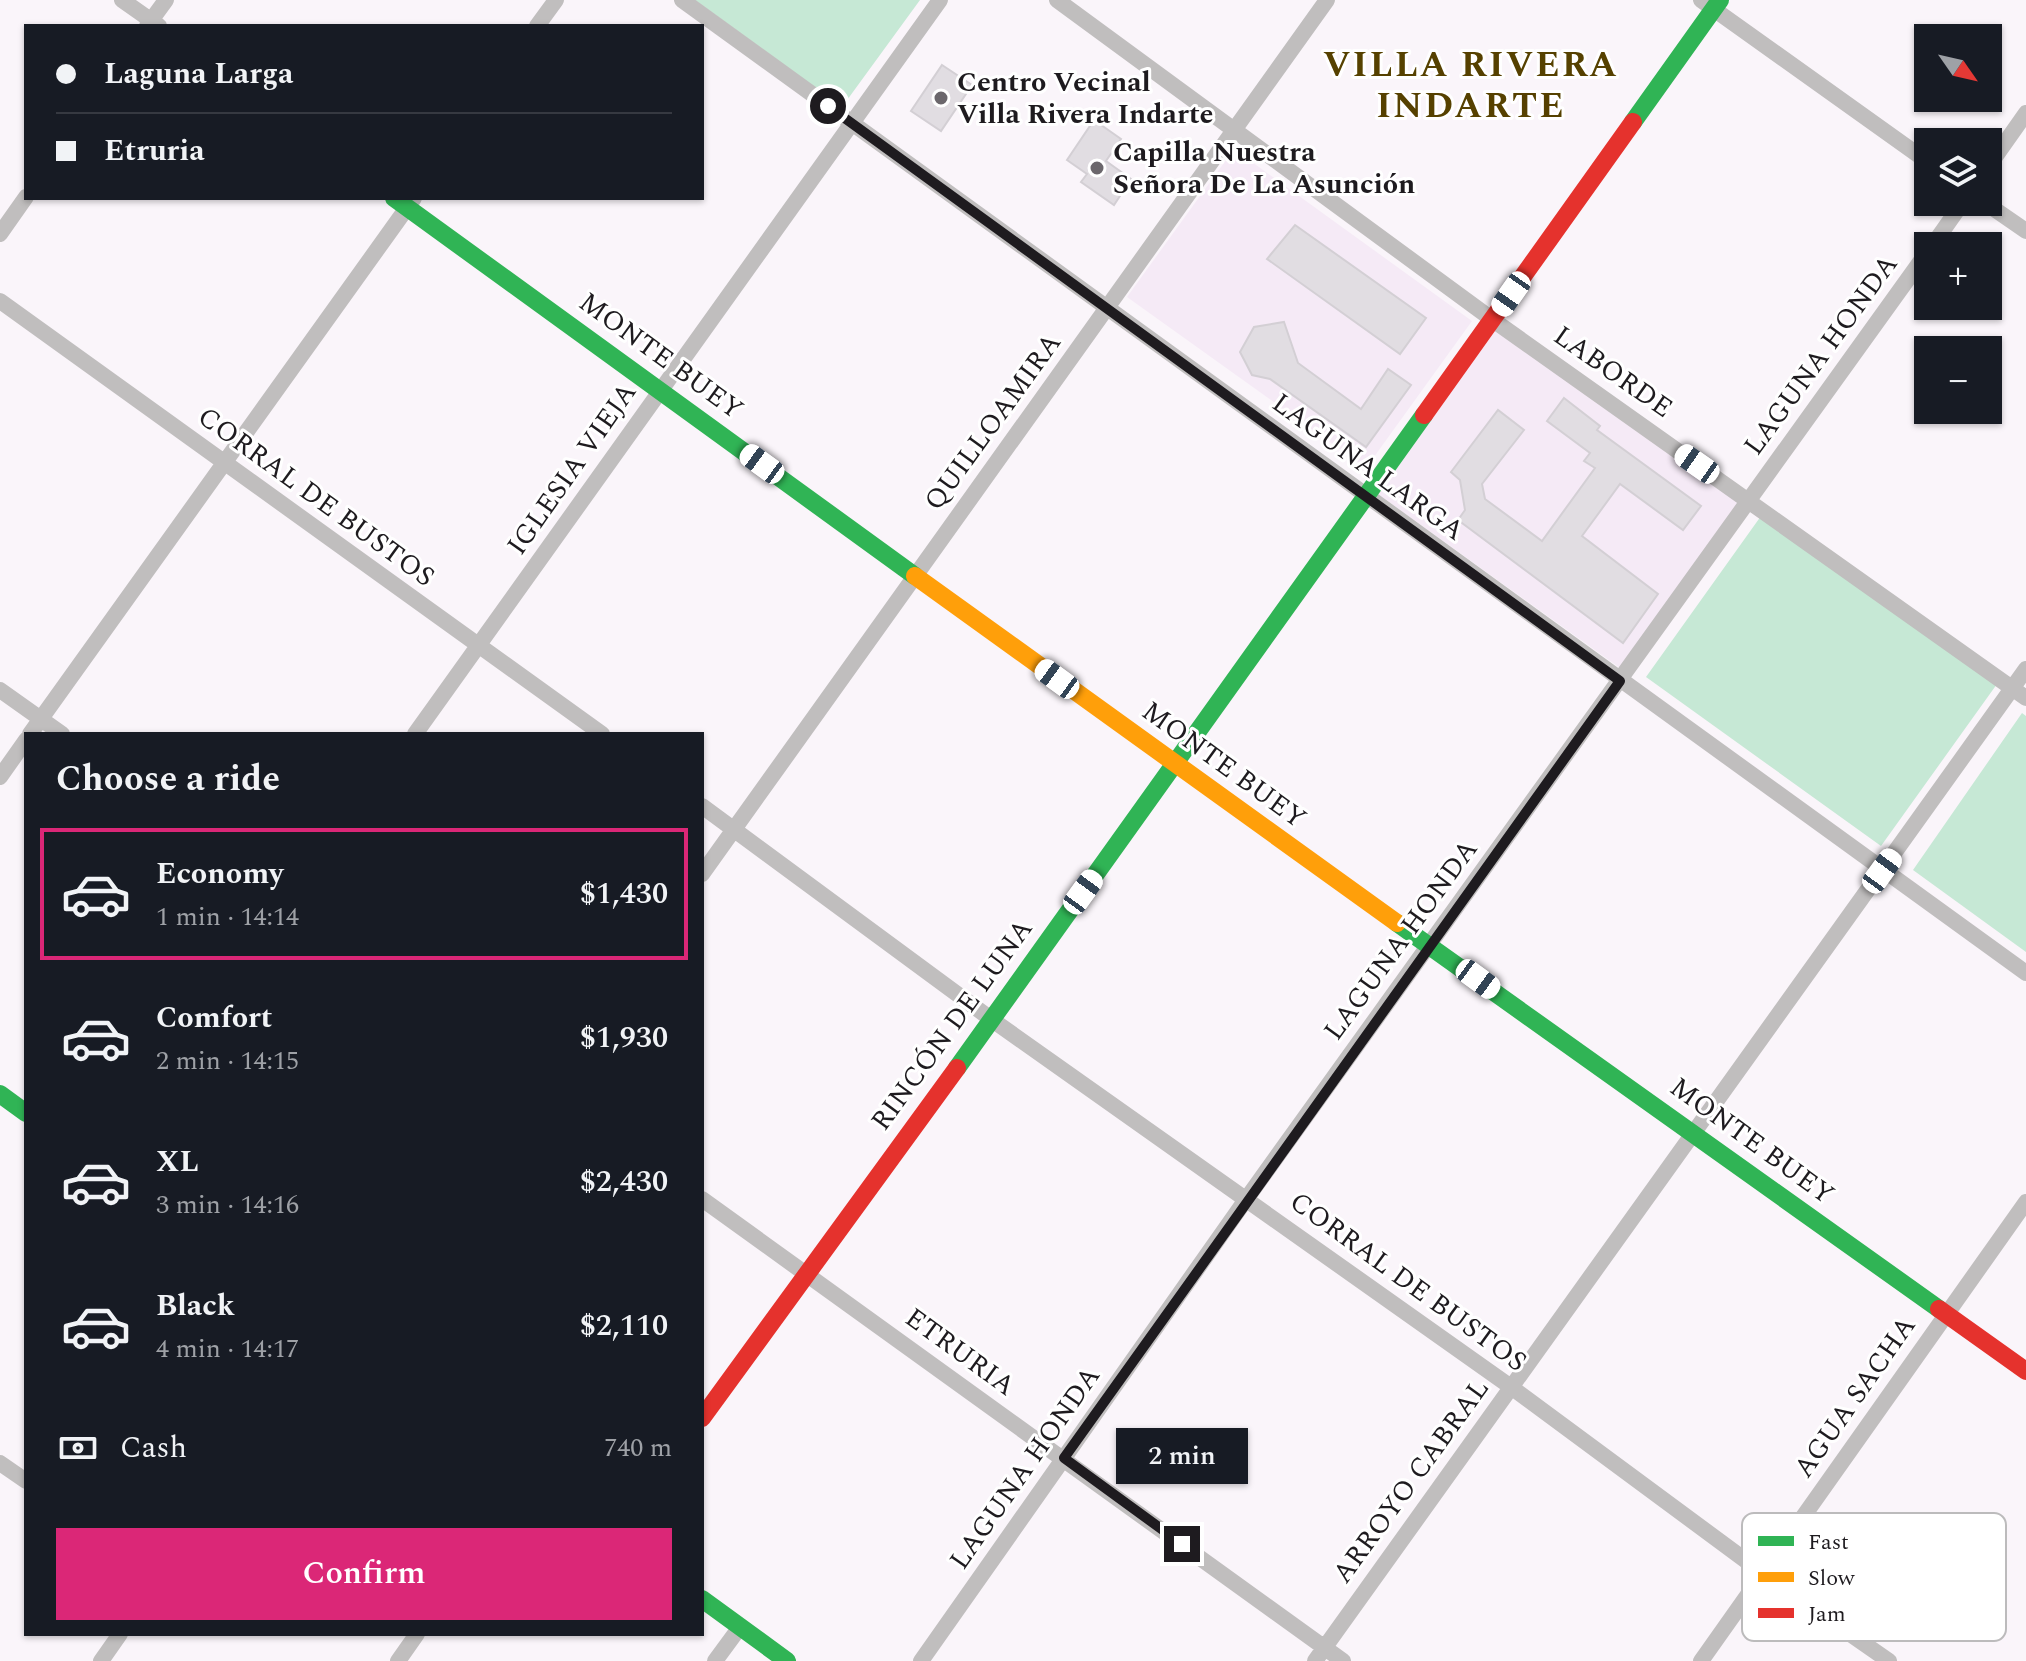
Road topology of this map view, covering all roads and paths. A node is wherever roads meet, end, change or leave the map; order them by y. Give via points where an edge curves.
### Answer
1 (122, 0) edge
2 (166, 0) edge
3 (556, 0) edge
4 (682, 0) edge
5 (940, 0) edge
6 (1057, 0) edge
7 (1327, 0) edge
8 (1711, 3) edge
9 (153, 24) edge
10 (538, 24) edge
11 (2026, 113) edge
12 (852, 123) junction
13 (1235, 129) junction
14 (2002, 147) edge
15 (1914, 152) edge
16 (24, 200) edge
17 (405, 201) edge
18 (2002, 214) edge
19 (2026, 231) edge
20 (0, 234) edge
21 (1914, 270) edge
22 (0, 301) edge
23 (1107, 307) junction
24 (1493, 320) junction
25 (660, 390) junction
26 (225, 464) junction
27 (1366, 498) junction
28 (1748, 499) junction
29 (915, 575) junction
30 (479, 646) junction
31 (2026, 669) edge
32 (1620, 681) junction
33 (0, 690) edge
34 (2019, 693) edge
35 (41, 719) junction
36 (31, 732) edge
37 (59, 732) edge
38 (416, 732) edge
39 (599, 732) edge
40 (24, 743) edge
41 (1175, 765) junction
42 (0, 777) edge
43 (704, 807) edge
44 (734, 829) junction
45 (704, 871) edge
46 (1882, 871) junction
47 (1430, 945) junction
48 (2026, 973) edge
49 (991, 1019) junction
50 (0, 1094) edge
51 (24, 1112) edge
52 (1694, 1133) junction
53 (1247, 1198) junction
54 (704, 1200) edge
55 (2026, 1202) edge
56 (809, 1275) junction
57 (1945, 1312) junction
58 (2026, 1371) edge
59 (1511, 1387) junction
60 (704, 1415) edge
61 (1064, 1458) junction
62 (0, 1463) edge
63 (24, 1480) edge
64 (1806, 1513) edge
65 (1742, 1558) edge
66 (704, 1600) edge
67 (1742, 1604) edge
68 (740, 1627) junction
69 (119, 1636) edge
70 (416, 1636) edge
71 (1860, 1641) edge
72 (1319, 1654) edge
73 (101, 1661) edge
74 (398, 1661) edge
75 (715, 1661) edge
76 (787, 1661) edge
77 (921, 1661) edge
78 (1343, 1661) edge
79 (1701, 1661) edge
80 (1889, 1661) edge

1 - 9 street
2 - 9 street
3 - 10 street
4 - 12 street, LAGUNA LARGA
5 - 12 street, IGLESIA VIEJA
6 - 13 street, LABORDE
7 - 13 street, QUILLOAMIRA
8 - 15 street
8 - 24 street, RINCÓN DE LUNA
11 - 14 street
12 - 23 street, LAGUNA LARGA
12 - 25 street, IGLESIA VIEJA
13 - 23 street, QUILLOAMIRA
13 - 24 street, LABORDE
16 - 20 street
17 - 25 street, MONTE BUEY
17 - 26 street
18 - 19 street
21 - 28 street, LAGUNA HONDA
22 - 26 street, CORRAL DE BUSTOS
23 - 27 street, LAGUNA LARGA
23 - 29 street, QUILLOAMIRA
24 - 27 street, RINCÓN DE LUNA
24 - 28 street, LABORDE
25 - 29 street, MONTE BUEY
25 - 30 street, IGLESIA VIEJA
26 - 30 street, CORRAL DE BUSTOS
26 - 35 street
27 - 32 street, LAGUNA LARGA
27 - 41 street, RINCÓN DE LUNA
28 - 32 street, LAGUNA HONDA
28 - 34 street, LABORDE
29 - 41 street, MONTE BUEY
29 - 44 street, QUILLOAMIRA
30 - 38 street, IGLESIA VIEJA
30 - 39 street, CORRAL DE BUSTOS
31 - 34 street, ARROYO CABRAL
32 - 46 street, LAGUNA LARGA
32 - 47 street, LAGUNA HONDA
33 - 35 street
34 - 46 street, ARROYO CABRAL
35 - 36 street
35 - 37 street
40 - 42 street
41 - 47 street, MONTE BUEY
41 - 49 street, RINCÓN DE LUNA
43 - 44 street, CORRAL DE BUSTOS
44 - 45 street, QUILLOAMIRA
44 - 49 street, CORRAL DE BUSTOS
46 - 48 street, LAGUNA LARGA
46 - 52 street, ARROYO CABRAL
47 - 52 street, MONTE BUEY
47 - 53 street, LAGUNA HONDA
49 - 53 street, CORRAL DE BUSTOS
49 - 56 street, RINCÓN DE LUNA
50 - 51 street
52 - 57 street, MONTE BUEY
52 - 59 street, ARROYO CABRAL
53 - 59 street, CORRAL DE BUSTOS
53 - 61 street, LAGUNA HONDA
54 - 56 street, ETRURIA
55 - 57 street, AGUA SACHA
56 - 60 street, RINCÓN DE LUNA
56 - 61 street, ETRURIA
57 - 58 street, MONTE BUEY
57 - 64 street, AGUA SACHA
59 - 65 street, CORRAL DE BUSTOS
59 - 72 street, ARROYO CABRAL
61 - 72 street, ETRURIA
61 - 77 street, LAGUNA HONDA
62 - 63 street
66 - 68 street
67 - 79 street, AGUA SACHA
68 - 75 street
68 - 76 street
69 - 73 street
70 - 74 street
71 - 80 street, CORRAL DE BUSTOS
72 - 78 street, ETRURIA

